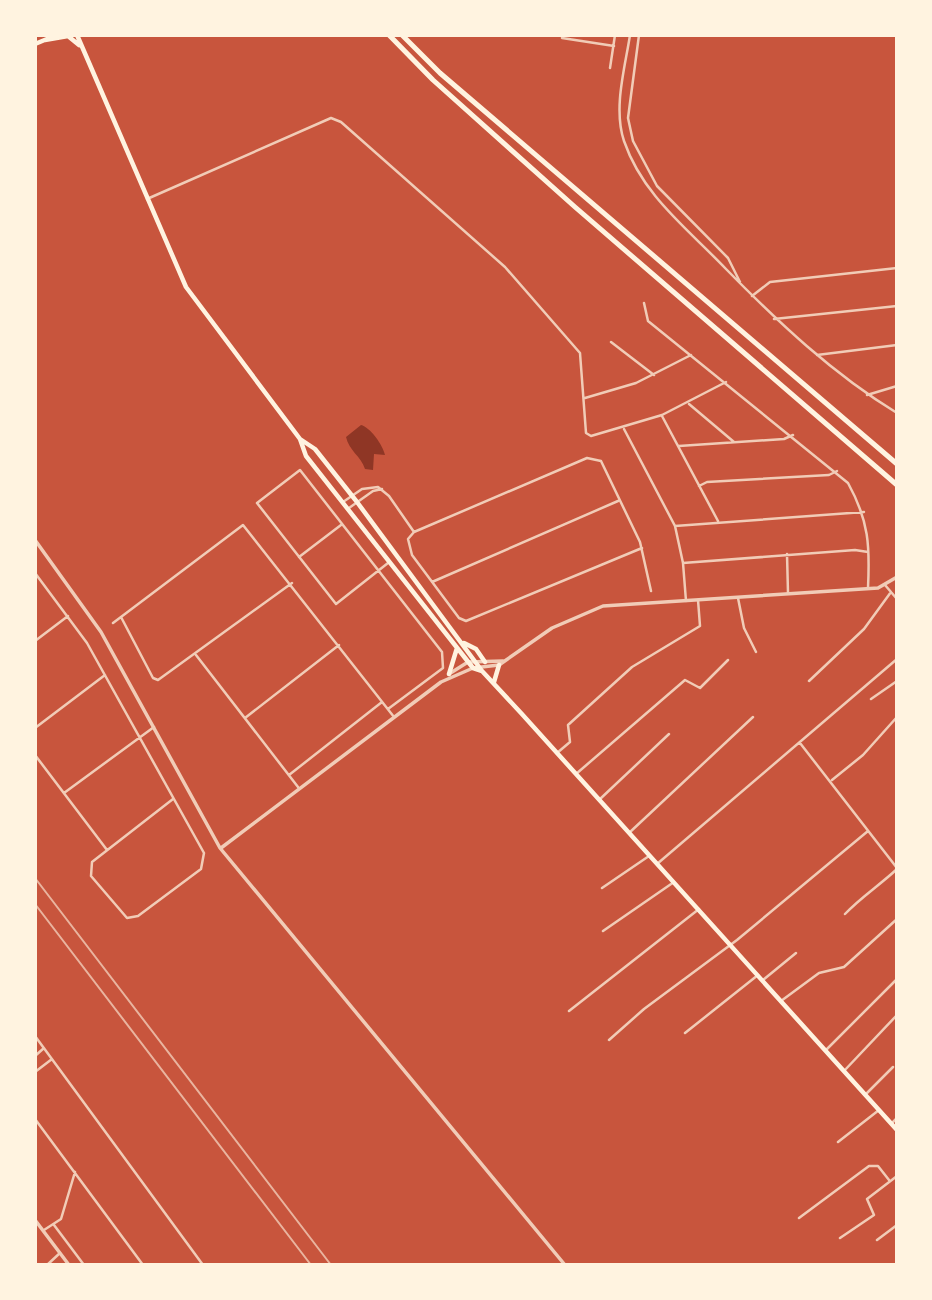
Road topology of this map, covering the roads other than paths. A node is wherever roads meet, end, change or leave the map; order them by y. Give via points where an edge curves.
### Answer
1 (55, 35) edge
2 (77, 35) edge
3 (389, 35) edge
4 (402, 35) edge
5 (615, 35) edge
6 (630, 35) edge
7 (639, 35) edge
8 (562, 38) dead end
9 (45, 40) junction
10 (35, 44) edge
11 (614, 47) junction
12 (83, 49) junction
13 (610, 68) dead end
14 (147, 199) junction
15 (897, 268) edge
16 (741, 285) junction
17 (751, 296) junction
18 (644, 303) dead end
19 (897, 306) edge
20 (774, 319) junction
21 (611, 342) dead end
22 (897, 345) edge
23 (691, 355) junction
24 (817, 355) junction
25 (654, 376) junction
26 (726, 382) junction
27 (897, 386) edge
28 (867, 395) junction
29 (585, 398) junction
30 (687, 403) junction
31 (897, 413) edge
32 (662, 415) junction
33 (624, 429) junction
34 (793, 435) junction
35 (300, 439) junction
36 (734, 442) junction
37 (679, 446) junction
38 (897, 464) edge
39 (837, 471) junction
40 (897, 485) edge
41 (699, 486) junction
42 (382, 489) junction
43 (352, 496) junction
44 (620, 500) junction
45 (343, 502) junction
46 (357, 502) junction
47 (348, 509) junction
48 (864, 512) junction
49 (718, 521) junction
50 (342, 524) junction
51 (675, 526) junction
52 (414, 532) junction
53 (35, 540) edge
54 (642, 548) junction
55 (870, 552) junction
56 (787, 554) junction
57 (299, 557) junction
58 (388, 563) junction
59 (683, 563) junction
60 (378, 571) junction
61 (35, 573) edge
62 (897, 578) edge
63 (432, 582) junction
64 (292, 583) junction
65 (885, 585) junction
66 (868, 589) junction
67 (651, 591) dead end
68 (891, 592) junction
69 (788, 594) junction
70 (738, 597) junction
71 (897, 599) edge
72 (698, 600) junction
73 (687, 601) junction
74 (436, 605) junction
75 (68, 616) junction
76 (121, 617) junction
77 (432, 617) junction
78 (113, 623) dead end
79 (35, 641) edge
80 (463, 643) junction
81 (339, 645) junction
82 (457, 648) junction
83 (756, 652) dead end
84 (196, 655) junction
85 (897, 659) edge
86 (728, 660) dead end
87 (468, 662) junction
88 (478, 662) junction
89 (501, 663) junction
90 (483, 667) junction
91 (473, 668) junction
92 (449, 674) junction
93 (105, 675) junction
94 (809, 681) dead end
95 (897, 681) edge
96 (441, 682) junction
97 (494, 682) junction
98 (404, 697) junction
99 (872, 699) dead end
100 (382, 702) junction
101 (410, 705) junction
102 (388, 709) junction
103 (394, 717) junction
104 (753, 717) dead end
105 (897, 717) edge
106 (245, 718) junction
107 (35, 727) edge
108 (153, 727) junction
109 (669, 734) dead end
110 (139, 738) junction
111 (800, 743) junction
112 (557, 753) junction
113 (35, 755) edge
114 (576, 774) junction
115 (289, 775) junction
116 (831, 781) junction
117 (299, 787) junction
118 (64, 793) junction
119 (173, 799) junction
120 (599, 800) junction
121 (869, 831) junction
122 (629, 833) junction
123 (220, 848) junction
124 (107, 850) junction
125 (649, 856) junction
126 (657, 864) junction
127 (896, 865) edge
128 (674, 882) junction
129 (602, 888) dead end
130 (699, 909) junction
131 (845, 914) dead end
132 (897, 919) edge
133 (603, 931) dead end
134 (730, 944) junction
135 (796, 953) dead end
136 (758, 975) junction
137 (897, 979) edge
138 (762, 980) junction
139 (781, 1000) junction
140 (569, 1011) dead end
141 (897, 1015) edge
142 (685, 1033) dead end
143 (35, 1036) edge
144 (609, 1040) dead end
145 (44, 1048) junction
146 (826, 1050) junction
147 (35, 1056) edge
148 (52, 1059) junction
149 (893, 1067) dead end
150 (844, 1071) junction
151 (35, 1072) edge
152 (865, 1095) junction
153 (879, 1110) junction
154 (897, 1118) edge
155 (35, 1119) edge
156 (891, 1124) junction
157 (897, 1130) edge
158 (838, 1142) dead end
159 (75, 1172) junction
160 (897, 1176) edge
161 (889, 1180) junction
162 (799, 1218) dead end
163 (35, 1220) edge
164 (54, 1225) junction
165 (897, 1225) edge
166 (44, 1230) junction
167 (840, 1238) dead end
168 (877, 1240) dead end
169 (60, 1253) junction
170 (47, 1265) edge
171 (69, 1265) edge
172 (84, 1265) edge
173 (143, 1265) edge
174 (204, 1265) edge
175 (565, 1265) edge

1 - 9 main road
2 - 12 main road
3 - 40 highway via 494,135
4 - 38 highway via 440,73
5 - 11 street
6 - 16 street via 619,118 629,153 673,219
7 - 16 street via 628,118 633,141 657,186 728,258
8 - 11 street
9 - 10 main road
9 - 12 main road via 68,36
11 - 13 street
12 - 14 main road
14 - 29 street via 331,118 341,122 505,267 583,358
14 - 35 main road via 186,288
15 - 17 street via 770,282
16 - 17 street
17 - 20 street
18 - 23 street via 648,321
19 - 20 street
20 - 24 street
21 - 25 street
22 - 24 street
23 - 25 street
23 - 26 street
24 - 28 street
25 - 29 street
26 - 30 street
26 - 34 street
27 - 28 street
28 - 31 street
29 - 33 street via 586,433 597,437
30 - 32 street
30 - 36 street
32 - 33 street
32 - 37 street
33 - 51 street
34 - 36 street
34 - 39 street
35 - 43 main road via 315,449
35 - 45 main road via 306,456
36 - 37 street
37 - 41 street
39 - 41 street
39 - 48 street
41 - 49 street
42 - 43 street via 371,486
42 - 46 street
42 - 52 street
43 - 45 street
43 - 46 main road
44 - 52 street via 601,461 587,458
44 - 54 street
44 - 63 street
45 - 47 main road
46 - 47 street
46 - 74 main road
47 - 58 main road
48 - 49 street
48 - 55 street
49 - 51 street
50 - 57 street
50 - 57 street via 300,470 257,503
50 - 60 street
51 - 59 street
52 - 63 street via 408,545
53 - 108 street via 100,632
54 - 63 street via 472,621 459,618
54 - 67 street
55 - 56 street
55 - 66 street
56 - 59 street
56 - 69 street
57 - 60 street via 336,604
58 - 60 street
58 - 77 main road
59 - 73 street
60 - 98 street via 444,660 443,668
61 - 75 street
62 - 65 street
64 - 76 street via 243,525
64 - 81 street
64 - 84 street
65 - 66 street
65 - 68 street
66 - 69 street
68 - 71 street
68 - 94 street via 864,629
69 - 70 street
70 - 72 street
70 - 83 street via 747,636
72 - 73 street
72 - 112 street via 700,626 632,667 604,690 568,725 570,742
73 - 89 street via 603,606 552,628
74 - 77 main road via 431,606
74 - 80 main road
75 - 79 street
75 - 93 street
76 - 78 street
76 - 84 street via 154,680
77 - 82 main road
80 - 88 main road
80 - 90 main road via 476,649
81 - 100 street
81 - 106 street
82 - 87 main road
82 - 92 main road
84 - 106 street
85 - 111 street
86 - 114 street via 700,688 685,680
87 - 88 street
87 - 91 main road
87 - 92 street
88 - 90 main road
89 - 90 street
89 - 97 main road
90 - 91 main road
90 - 97 main road
91 - 96 street
92 - 96 street
93 - 107 street
93 - 110 street
95 - 99 street
96 - 101 street
97 - 112 main road
98 - 101 street
98 - 102 street
100 - 102 street
100 - 115 street
101 - 103 street
102 - 103 street
103 - 117 street
104 - 122 street
105 - 116 street via 863,755
106 - 115 street
108 - 110 street
108 - 123 street
109 - 120 street
110 - 118 street
110 - 119 street
111 - 116 street
111 - 126 street
112 - 114 main road
113 - 118 street
114 - 120 main road
115 - 117 street
116 - 121 street
117 - 123 street
118 - 124 street
119 - 124 street
119 - 124 street via 204,853 201,869 130,918 120,913 91,876 92,862
120 - 122 main road
121 - 127 street
121 - 134 street
122 - 125 main road
123 - 175 street
125 - 126 main road
125 - 129 street
126 - 128 main road
127 - 131 street
128 - 130 main road
128 - 133 street
130 - 134 main road
130 - 140 street
132 - 139 street via 844,967 819,972
134 - 136 main road
134 - 144 street
135 - 138 street
136 - 138 main road
136 - 142 street
137 - 146 street
138 - 139 main road
139 - 146 main road
141 - 150 street
143 - 145 street
145 - 147 street
145 - 148 street
146 - 150 main road
148 - 151 street
148 - 174 street
149 - 152 street
150 - 152 main road
152 - 153 main road
153 - 156 main road
153 - 158 street
154 - 156 street
155 - 159 street
156 - 157 main road
159 - 164 street via 61,1220
159 - 173 street
160 - 161 street
161 - 162 street via 878,1166 869,1166
161 - 167 street via 867,1199 874,1215
163 - 166 street
164 - 166 street
164 - 172 street
165 - 168 street
166 - 169 street
169 - 170 street
169 - 171 street

